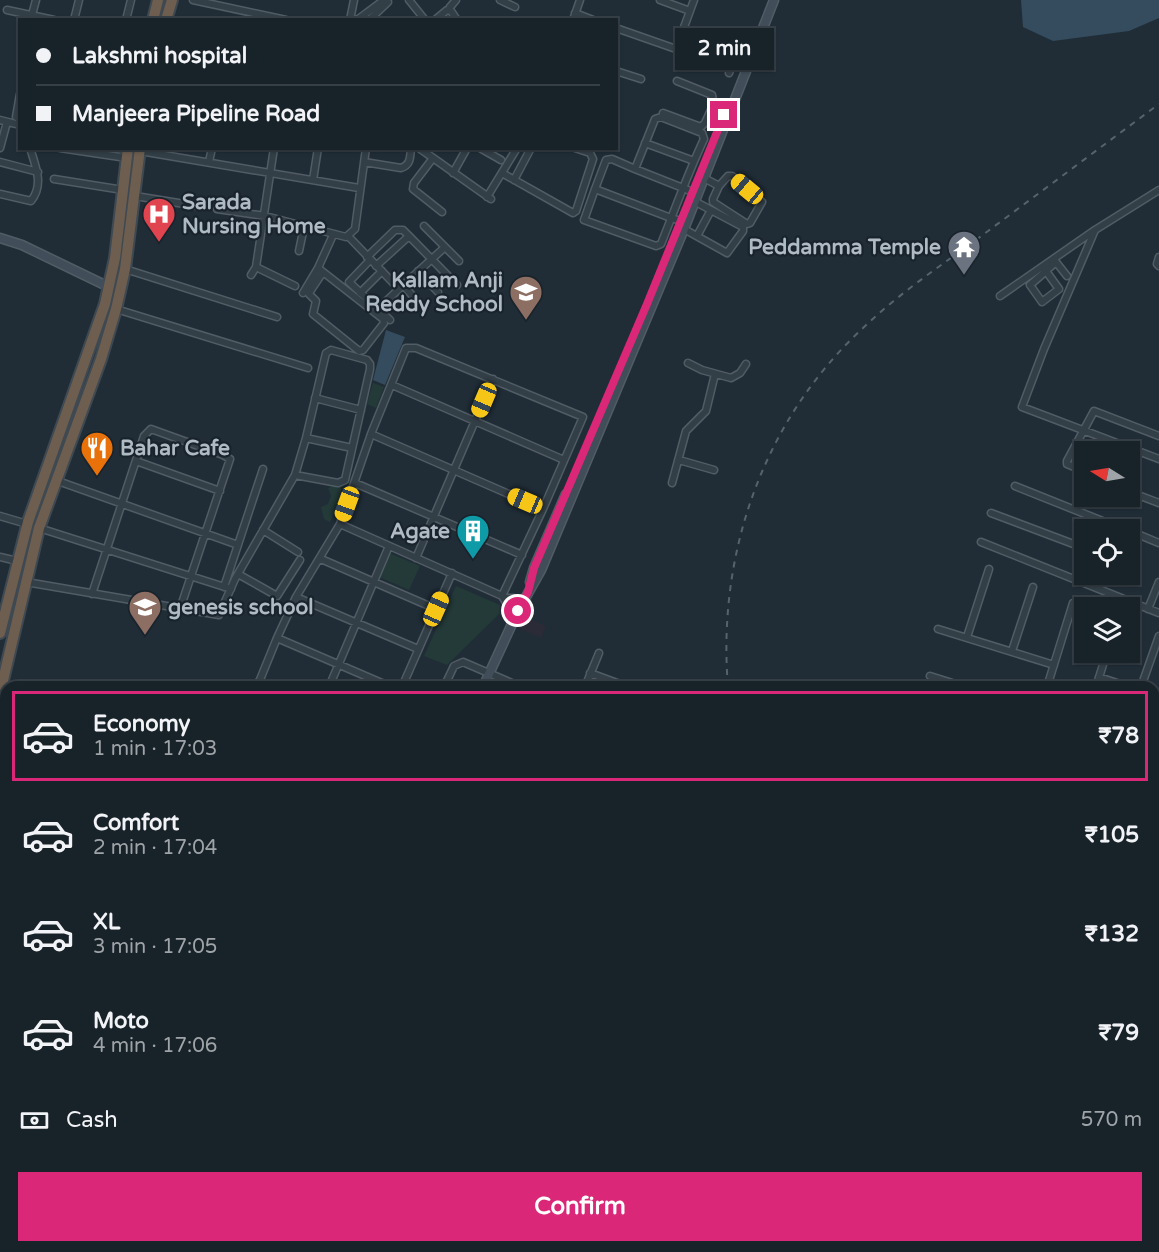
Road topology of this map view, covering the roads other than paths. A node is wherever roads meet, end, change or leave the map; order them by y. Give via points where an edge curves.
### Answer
1 (36, 0) edge
2 (79, 0) edge
3 (131, 0) edge
4 (158, 0) edge
5 (172, 0) edge
6 (193, 0) edge
7 (241, 0) edge
8 (354, 0) edge
9 (409, 0) edge
10 (456, 0) edge
11 (500, 0) edge
12 (580, 0) edge
13 (660, 0) edge
14 (694, 0) edge
15 (769, 0) edge
16 (774, 0) edge
17 (385, 1) edge
18 (450, 7) dead end
19 (514, 7) dead end
20 (239, 9) junction
21 (7, 10) dead end
22 (690, 10) junction
23 (32, 15) junction
24 (574, 16) edge
25 (45, 18) edge
26 (74, 18) edge
27 (126, 18) edge
28 (154, 18) edge
29 (166, 18) edge
30 (277, 18) edge
31 (350, 18) edge
32 (360, 18) edge
33 (371, 18) edge
34 (423, 18) edge
35 (437, 18) edge
36 (455, 18) edge
37 (618, 29) edge
38 (735, 59) junction
39 (705, 61) dead end
40 (744, 63) junction
41 (618, 72) edge
42 (729, 73) dead end
43 (641, 79) dead end
44 (676, 81) dead end
45 (733, 100) junction
46 (18, 106) edge
47 (711, 110) junction
48 (663, 113) dead end
49 (724, 115) junction
50 (16, 117) dead end
51 (4, 121) edge
52 (645, 143) junction
53 (0, 148) edge
54 (31, 150) edge
55 (97, 150) edge
56 (212, 150) edge
57 (274, 150) edge
58 (318, 150) edge
59 (366, 150) edge
60 (411, 150) edge
61 (422, 150) edge
62 (465, 150) edge
63 (484, 150) edge
64 (515, 150) edge
65 (530, 150) edge
66 (581, 150) edge
67 (134, 152) edge
68 (432, 158) junction
69 (501, 160) dead end
70 (694, 161) junction
71 (0, 162) edge
72 (209, 162) junction
73 (364, 162) junction
74 (635, 169) junction
75 (38, 172) junction
76 (271, 172) junction
77 (453, 173) junction
78 (502, 173) junction
79 (704, 178) junction
80 (54, 179) dead end
81 (313, 180) junction
82 (514, 180) junction
83 (719, 186) junction
84 (359, 188) junction
85 (683, 188) junction
86 (595, 189) junction
87 (123, 190) junction
88 (1159, 190) edge
89 (0, 194) edge
90 (135, 196) junction
91 (694, 196) junction
92 (1156, 196) edge
93 (197, 206) dead end
94 (218, 209) dead end
95 (711, 210) junction
96 (442, 212) dead end
97 (265, 216) junction
98 (671, 218) junction
99 (682, 225) junction
100 (424, 226) dead end
101 (304, 227) junction
102 (1095, 230) junction
103 (333, 235) junction
104 (348, 236) junction
105 (409, 236) junction
106 (697, 236) junction
107 (0, 238) edge
108 (445, 247) junction
109 (299, 251) dead end
110 (1159, 257) edge
111 (369, 258) junction
112 (431, 259) junction
113 (1055, 260) junction
114 (459, 261) dead end
115 (1159, 266) edge
116 (256, 267) junction
117 (125, 269) junction
118 (379, 269) junction
119 (1045, 269) junction
120 (321, 270) junction
121 (418, 271) junction
122 (251, 275) dead end
123 (1067, 276) dead end
124 (1033, 277) junction
125 (457, 285) dead end
126 (295, 286) dead end
127 (109, 287) junction
128 (401, 287) junction
129 (438, 292) dead end
130 (360, 294) junction
131 (1006, 295) dead end
132 (418, 302) dead end
133 (116, 309) junction
134 (378, 309) junction
135 (277, 317) dead end
136 (390, 320) dead end
137 (688, 363) dead end
138 (746, 364) dead end
139 (308, 368) dead end
140 (82, 371) junction
141 (715, 374) junction
142 (94, 376) junction
143 (493, 379) junction
144 (78, 383) junction
145 (392, 385) junction
146 (90, 387) junction
147 (315, 399) junction
148 (361, 410) junction
149 (475, 421) junction
150 (1082, 430) junction
151 (371, 434) junction
152 (1159, 436) edge
153 (306, 438) junction
154 (1077, 441) edge
155 (352, 448) junction
156 (1074, 448) edge
157 (1159, 459) edge
158 (564, 460) junction
159 (679, 460) junction
160 (136, 461) junction
161 (1074, 467) edge
162 (263, 469) dead end
163 (454, 470) junction
164 (714, 470) dead end
165 (295, 476) junction
166 (55, 480) junction
167 (355, 483) junction
168 (672, 483) dead end
169 (1015, 486) dead end
170 (220, 491) junction
171 (1140, 496) edge
172 (122, 503) junction
173 (1159, 504) edge
174 (543, 509) junction
175 (991, 513) dead end
176 (0, 516) edge
177 (434, 517) junction
178 (1094, 519) edge
179 (340, 525) junction
180 (33, 526) junction
181 (263, 530) junction
182 (206, 534) junction
183 (1140, 535) edge
184 (981, 542) dead end
185 (1159, 543) edge
186 (1074, 544) edge
187 (238, 545) junction
188 (389, 546) junction
189 (107, 548) junction
190 (297, 552) dead end
191 (522, 555) junction
192 (0, 557) edge
193 (416, 558) junction
194 (321, 559) junction
195 (300, 560) dead end
196 (17, 561) junction
197 (989, 569) dead end
198 (452, 573) junction
199 (238, 574) junction
200 (191, 575) junction
201 (25, 582) junction
202 (374, 582) junction
203 (1159, 582) edge
204 (1093, 586) joint
205 (1034, 587) dead end
206 (228, 588) junction
207 (92, 594) junction
208 (296, 597) junction
209 (503, 597) junction
210 (1073, 603) dead end
211 (519, 605) junction
212 (180, 609) junction
213 (436, 609) junction
214 (1148, 609) junction
215 (1159, 613) edge
216 (356, 622) junction
217 (938, 629) dead end
218 (0, 633) edge
219 (1159, 636) edge
220 (967, 637) junction
221 (277, 638) junction
222 (418, 649) junction
223 (1012, 651) junction
224 (599, 653) dead end
225 (1103, 663) edge
226 (338, 664) junction
227 (1054, 665) junction
228 (489, 673) junction
229 (590, 673) junction
230 (930, 676) dead end
231 (1099, 677) junction
232 (3, 681) edge
233 (259, 681) edge
234 (331, 681) edge
235 (377, 681) edge
236 (405, 681) edge
237 (447, 681) edge
238 (486, 681) edge
239 (507, 681) edge
240 (587, 681) edge
241 (612, 681) edge
242 (941, 681) edge
243 (1049, 681) edge
244 (1098, 681) edge
245 (1111, 681) edge
246 (1143, 681) edge

1 - 23 street
2 - 26 street
3 - 27 street
4 - 28 highway
5 - 29 highway
6 - 20 street
7 - 20 street
8 - 31 street
9 - 34 street
10 - 18 street
11 - 19 street
12 - 24 street
13 - 22 street
14 - 22 street
15 - 40 main road
16 - 45 main road
17 - 32 street
17 - 33 street
20 - 30 street
21 - 23 street
22 - 37 street via 676,49
23 - 25 street
35 - 36 street via 447,10
38 - 39 street via 734,53 713,45
38 - 40 street
38 - 42 street
40 - 45 main road
41 - 43 street
44 - 47 street via 712,95
45 - 49 main road
45 - 79 main road
46 - 50 street
47 - 48 street via 701,127
47 - 49 street
49 - 91 main road
51 - 53 street
52 - 70 street
52 - 70 street via 655,119 660,117 702,133 704,139
52 - 74 street
54 - 75 street
55 - 67 street
56 - 72 street
57 - 76 street
58 - 81 street
59 - 73 street
60 - 73 street via 409,162 401,168
61 - 68 street
62 - 77 street
63 - 69 street
64 - 78 street
65 - 82 street
66 - 82 street via 594,159 573,213
67 - 72 street
67 - 87 highway
67 - 90 highway
68 - 77 street
68 - 96 street via 413,189
70 - 85 street
71 - 75 street
72 - 76 street
73 - 84 street
74 - 85 street
74 - 86 street via 606,160
75 - 89 street via 37,194 31,201
76 - 81 street
76 - 97 street
77 - 78 street via 489,198
78 - 82 street
79 - 83 street
79 - 91 main road
80 - 87 street
81 - 84 street
83 - 83 street via 713,202 750,223 762,202 732,176
84 - 104 street via 355,229
85 - 91 street
85 - 98 street
86 - 98 street
86 - 98 street via 586,222 659,245
87 - 127 highway
88 - 92 street
90 - 93 street
90 - 117 highway
91 - 95 street
91 - 99 main road
92 - 102 street
94 - 97 street
95 - 106 street
95 - 106 street via 743,227 743,231 727,253
97 - 101 street
97 - 116 street
98 - 99 street
99 - 106 street
99 - 211 main road via 534,568 528,592
100 - 108 street
101 - 103 street
101 - 109 street
102 - 113 street
102 - 150 street via 1022,407
103 - 104 street
103 - 120 street
104 - 111 street
105 - 111 street via 403,230 395,230
105 - 112 street
105 - 118 street
107 - 127 main road
108 - 112 street
108 - 114 street
110 - 115 street
111 - 118 street
111 - 130 street via 349,282
112 - 121 street
112 - 125 street
113 - 119 street
113 - 123 street
116 - 122 street
116 - 126 street
117 - 133 highway
117 - 135 street
118 - 128 street
118 - 130 street
119 - 124 street
119 - 124 street via 1059,289 1043,302 1029,285
120 - 120 street via 383,319 384,323 363,350 358,351 313,314 316,301 306,292
121 - 128 street
121 - 129 street
124 - 131 street
127 - 140 highway
128 - 132 street
128 - 134 street
130 - 134 street
133 - 139 street
133 - 142 highway
134 - 136 street
137 - 141 street
138 - 141 street via 731,378
140 - 142 highway
140 - 144 highway
141 - 159 street via 706,411 686,431
142 - 146 highway
143 - 145 street via 411,347 406,348
143 - 149 street
143 - 158 street via 583,417
144 - 146 highway
144 - 180 highway
145 - 149 street
145 - 151 street
146 - 166 highway
147 - 148 street
147 - 148 street via 326,353 331,350 370,364
147 - 153 street
148 - 155 street
149 - 158 street
149 - 163 street
150 - 152 street via 1094,411
150 - 154 street
150 - 157 street
151 - 163 street
151 - 167 street
153 - 155 street
153 - 165 street
155 - 165 street via 342,483
156 - 161 street via 1067,464
158 - 174 street
159 - 164 street
159 - 168 street
160 - 170 street
160 - 170 street via 144,436 148,430 156,429 230,459
160 - 172 street
162 - 187 street
163 - 174 street
163 - 177 street
165 - 181 street
166 - 172 street
166 - 180 highway
167 - 177 street
167 - 179 street
169 - 178 street
170 - 182 street
171 - 173 street
172 - 182 street
172 - 189 street
174 - 191 street
175 - 186 street
176 - 180 street
177 - 191 street
177 - 193 street
179 - 188 street
179 - 194 street
180 - 189 street
180 - 196 highway
180 - 201 highway
181 - 190 street
181 - 199 street
182 - 187 street
182 - 200 street
183 - 185 street
184 - 204 street
187 - 206 street
188 - 193 street
188 - 202 street
189 - 200 street
189 - 207 street
191 - 209 street
192 - 196 street
193 - 198 street
194 - 202 street
194 - 208 street
195 - 199 street via 277,596
196 - 218 highway
197 - 220 street
198 - 209 street
198 - 213 street
199 - 206 street
200 - 206 street
200 - 212 street
201 - 207 street
201 - 232 highway
202 - 213 street
202 - 216 street
203 - 214 street
204 - 214 street
205 - 223 street
206 - 212 street via 219,615
207 - 212 street
208 - 216 street
208 - 221 street
209 - 211 street via 507,604
210 - 227 street
211 - 228 main road
213 - 222 street
214 - 215 street
216 - 222 street
216 - 226 street
217 - 220 street
219 - 246 street
220 - 223 street
221 - 226 street
221 - 233 street
222 - 236 street
223 - 227 street
224 - 229 street
225 - 231 street
226 - 234 street
226 - 235 street
227 - 243 street
228 - 237 street via 463,662 454,666
228 - 238 main road
228 - 239 street
229 - 240 street
229 - 241 street
230 - 242 street
231 - 244 street
231 - 245 street

